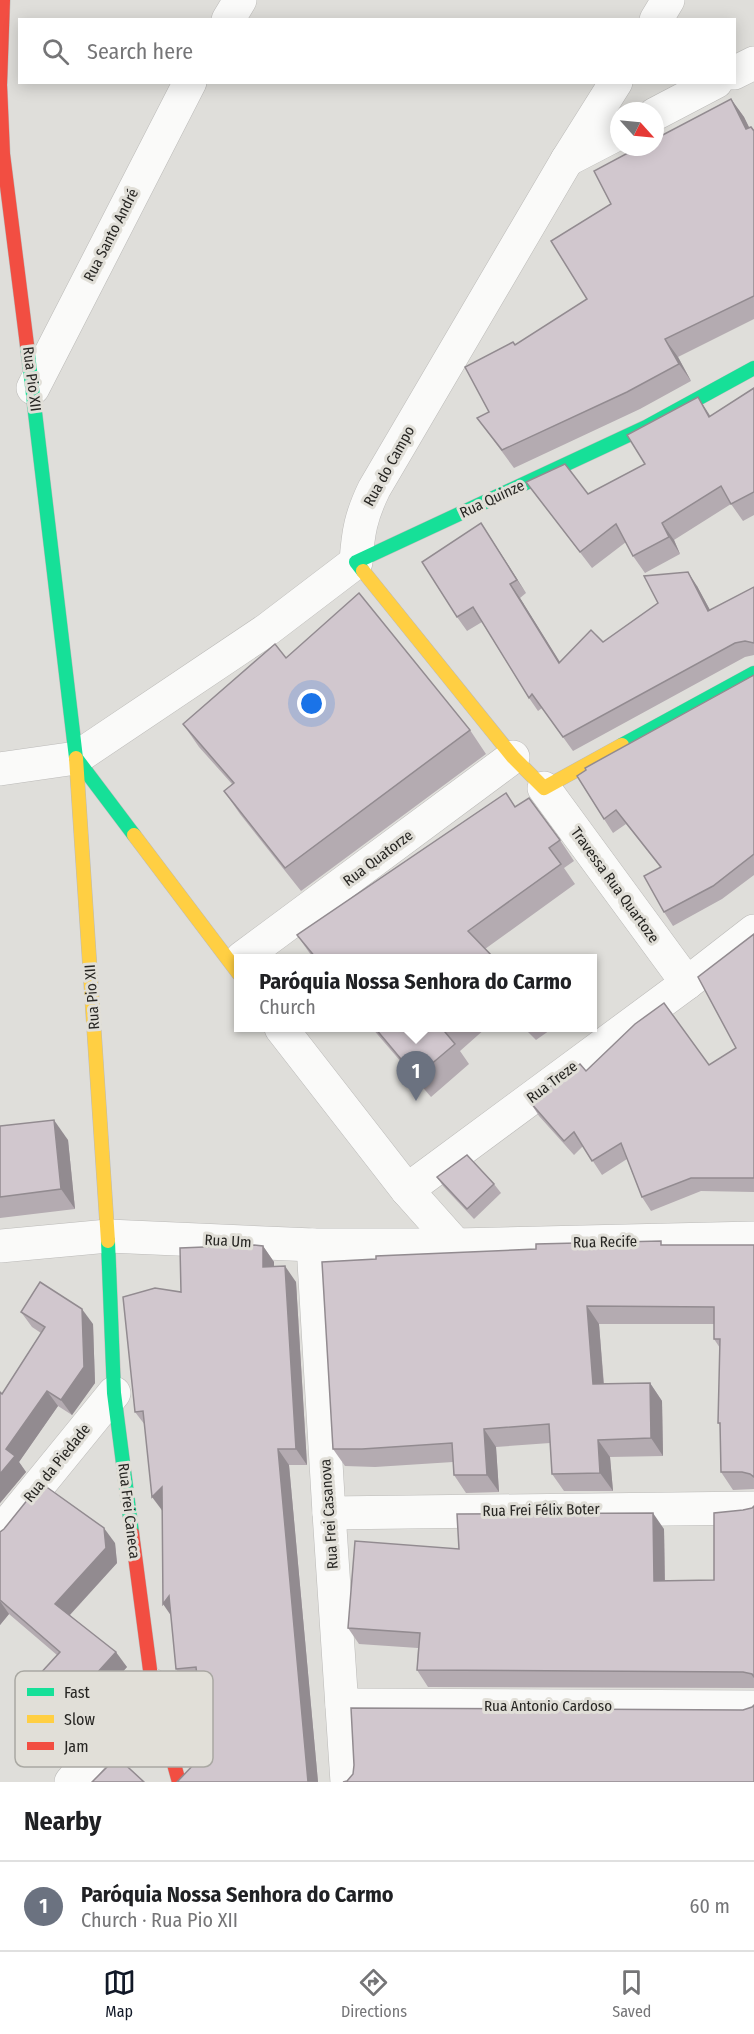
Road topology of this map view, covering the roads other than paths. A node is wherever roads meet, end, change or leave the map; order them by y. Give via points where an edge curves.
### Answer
1 (3, 0) edge
2 (240, 0) edge
3 (668, 0) edge
4 (229, 18) edge
5 (657, 18) edge
6 (754, 63) edge
7 (736, 72) edge
8 (189, 84) edge
9 (615, 84) edge
10 (712, 84) edge
11 (664, 109) edge
12 (610, 138) edge
13 (567, 160) junction
14 (754, 368) edge
15 (33, 388) junction
16 (356, 562) junction
17 (754, 673) edge
18 (513, 757) junction
19 (75, 758) junction
20 (0, 769) edge
21 (544, 788) junction
22 (754, 931) edge
23 (253, 954) edge
24 (234, 960) edge
25 (687, 983) junction
26 (283, 1032) edge
27 (407, 1190) junction
28 (108, 1236) junction
29 (754, 1238) edge
30 (313, 1245) junction
31 (456, 1245) junction
32 (0, 1246) edge
33 (114, 1393) junction
34 (754, 1508) edge
35 (329, 1513) junction
36 (0, 1533) edge
37 (150, 1671) edge
38 (342, 1705) junction
39 (754, 1707) edge
40 (84, 1767) edge
41 (175, 1767) edge
42 (71, 1782) edge
43 (179, 1782) edge
44 (347, 1782) edge

1 - 15 street, Rua Pio XII via 3,154
2 - 4 street
3 - 5 street
6 - 7 street
8 - 15 street, Rua Santo André
9 - 13 street, Rua do Campo
10 - 11 street
12 - 13 street
13 - 16 street, Rua do Campo via 374,489 358,532
14 - 16 street, Rua Quinze via 648,426
15 - 19 street, Rua Pio XII
16 - 18 street
16 - 19 street via 268,629
17 - 21 street
18 - 21 street
18 - 23 street, Rua Quatorze
19 - 20 street
19 - 24 street
19 - 28 street, Rua Pio XII
21 - 25 street, Travessa Rua Quartoze
22 - 25 street, Rua Treze
25 - 27 street, Rua Treze
26 - 27 street
27 - 31 street
28 - 30 street, Rua Um
28 - 32 street, Rua Um
28 - 33 street, Rua Frei Caneca
29 - 31 street, Rua Recife
30 - 31 street, Rua Um
30 - 35 street, Rua Frei Casanova
33 - 36 street, Rua da Piedade
33 - 37 street, Rua Frei Caneca
34 - 35 street, Rua Frei Félix Boter
35 - 38 street, Rua Frei Casanova
38 - 39 street, Rua Antonio Cardoso
38 - 44 street, Rua Frei Casanova
40 - 42 street
41 - 43 street, Rua Frei Caneca

